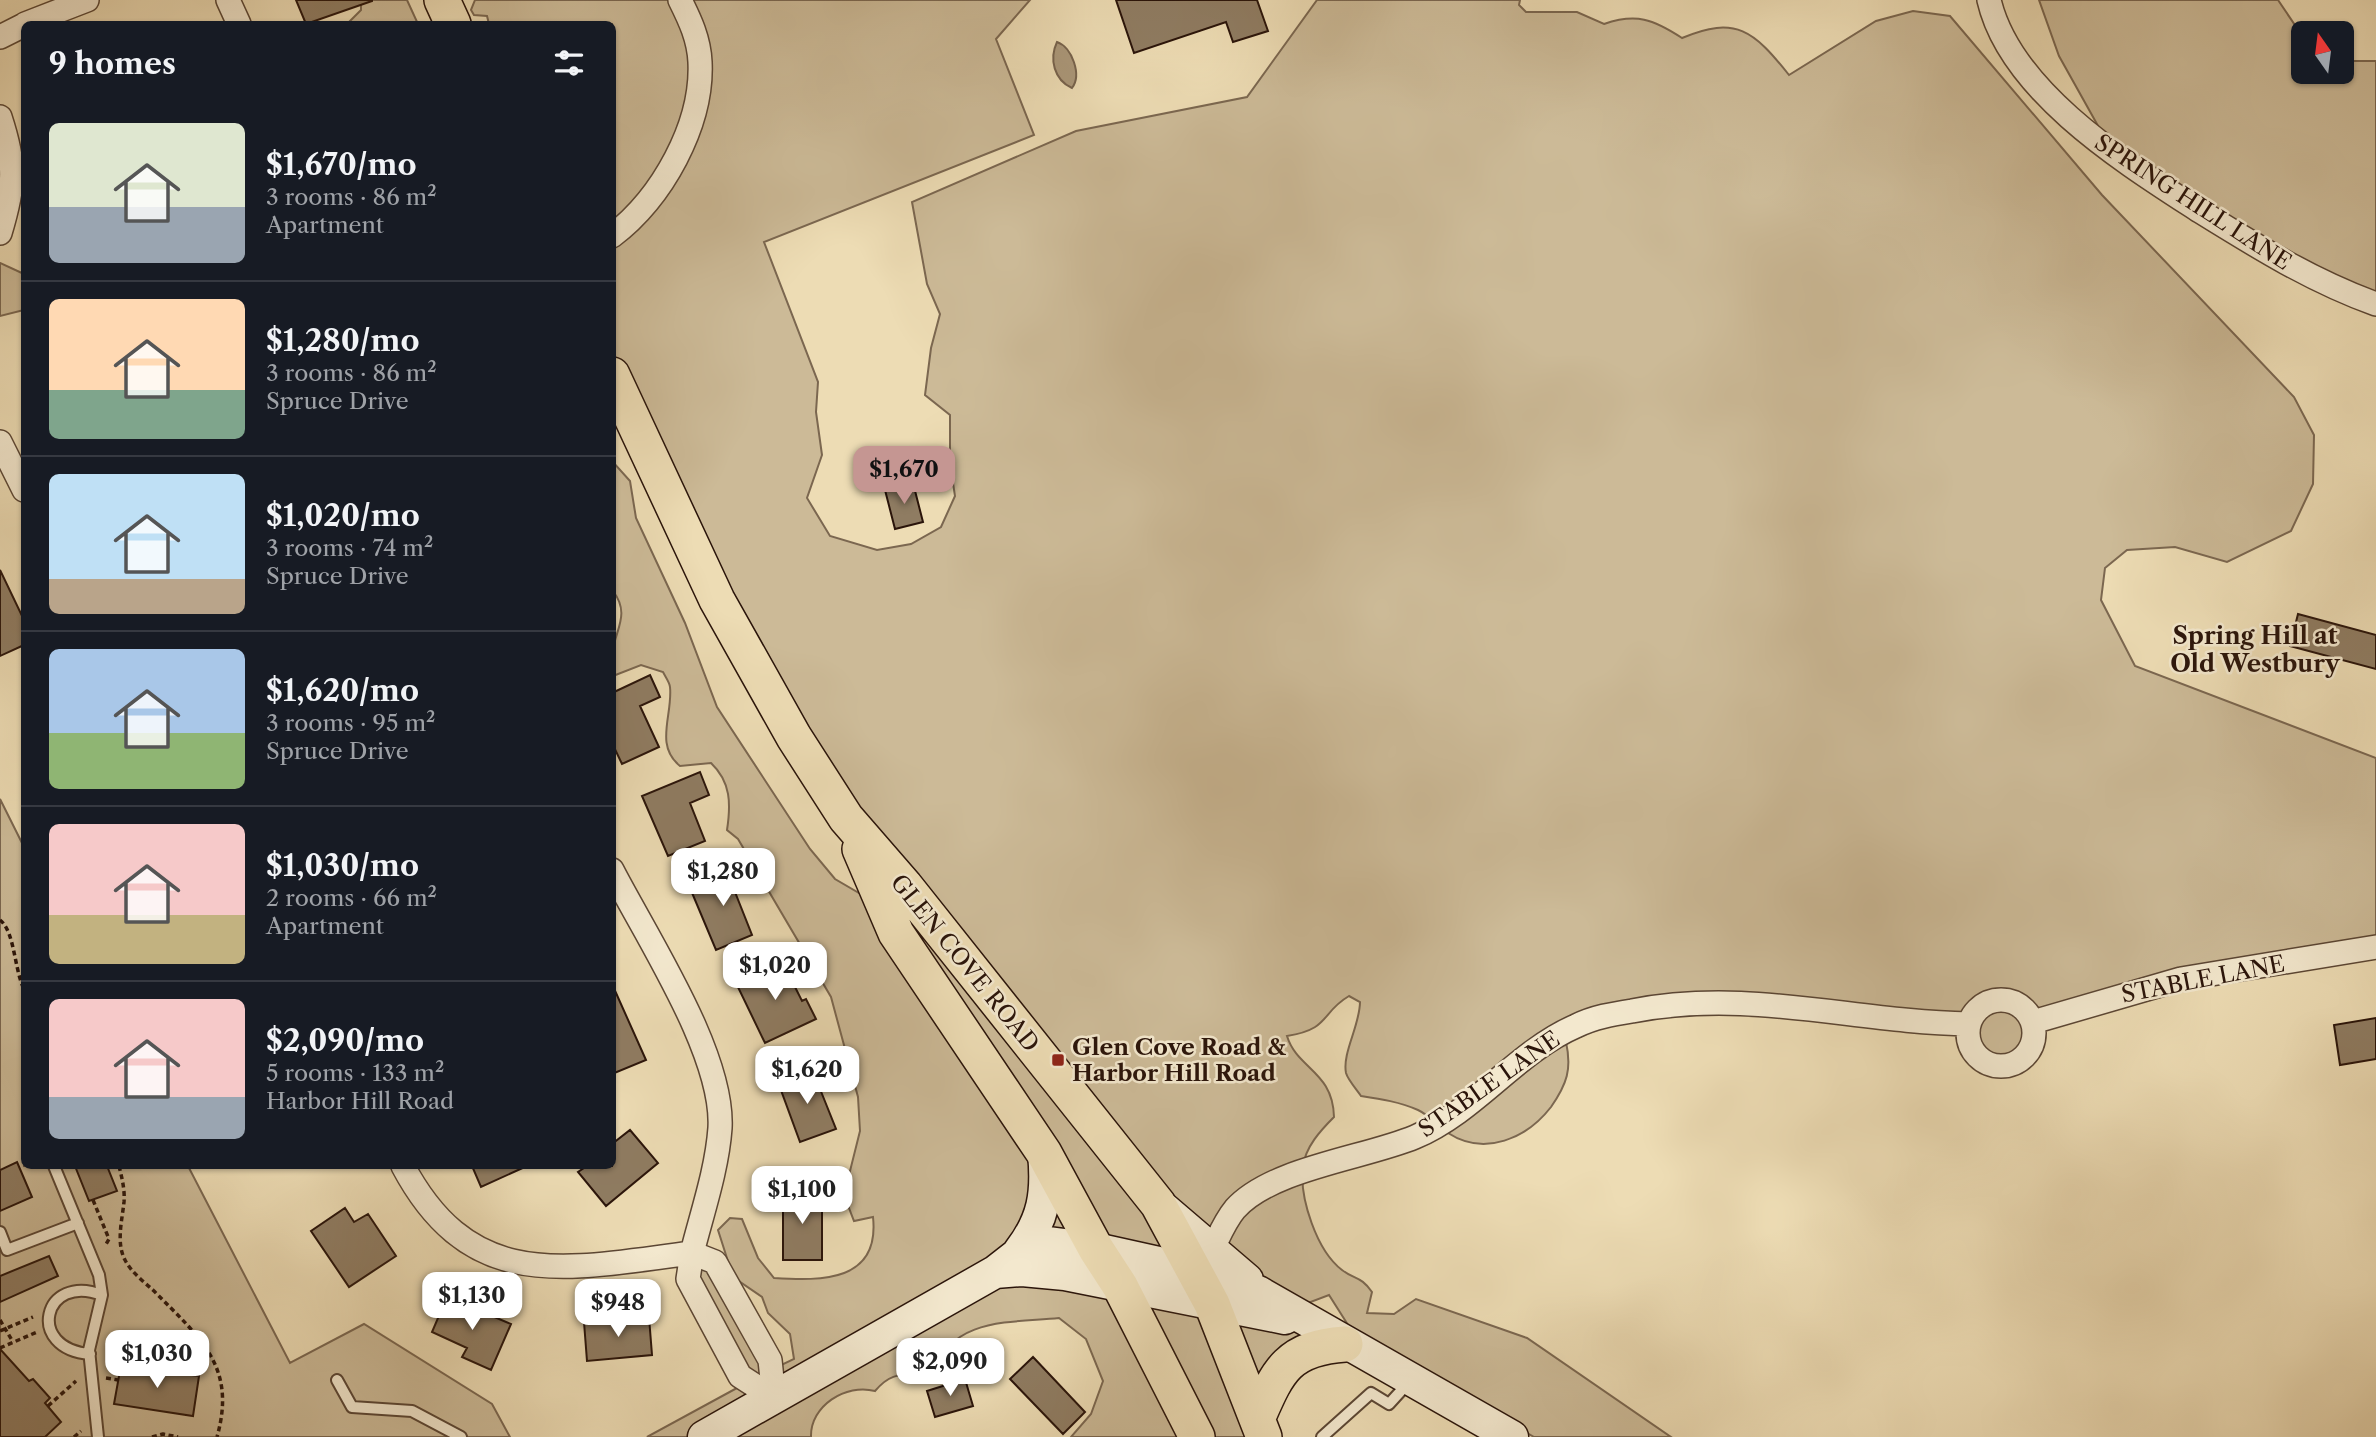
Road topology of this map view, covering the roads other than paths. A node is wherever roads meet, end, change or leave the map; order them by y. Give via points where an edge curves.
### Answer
1 (87, 0) edge
2 (228, 0) edge
3 (442, 0) edge
4 (680, 0) edge
5 (1989, 0) edge
6 (35, 21) edge
7 (238, 21) edge
8 (452, 21) edge
9 (21, 27) edge
10 (0, 37) edge
11 (0, 117) edge
12 (0, 233) edge
13 (616, 233) edge
14 (2376, 304) edge
15 (616, 383) edge
16 (0, 442) edge
17 (21, 484) edge
18 (846, 818) junction
19 (616, 878) edge
20 (2376, 947) edge
21 (2034, 1022) junction
22 (1969, 1024) junction
23 (1044, 1153) junction
24 (55, 1169) edge
25 (405, 1169) edge
26 (78, 1223) junction
27 (0, 1232) edge
28 (1096, 1250) junction
29 (1019, 1252) junction
30 (692, 1253) junction
31 (1203, 1260) junction
32 (995, 1272) junction
33 (1120, 1286) junction
34 (102, 1295) junction
35 (1212, 1304) junction
36 (1311, 1323) junction
37 (1345, 1344) junction
38 (90, 1354) junction
39 (337, 1380) dead end
40 (1411, 1380) junction
41 (774, 1398) junction
42 (1261, 1428) edge
43 (1495, 1432) edge
44 (98, 1437) edge
45 (461, 1437) edge
46 (704, 1437) edge
47 (1197, 1437) edge
48 (1322, 1437) edge

1 - 6 street
2 - 7 street
3 - 8 main road
4 - 13 street via 694,27 700,61 686,137 657,190
5 - 14 street, SPRING HILL LANE via 2008,47 2031,77 2099,144 2284,263 2338,291
9 - 10 street
11 - 12 street via 13,172
15 - 18 main road, GLEN COVE ROAD via 735,635
16 - 17 street
18 - 23 main road, GLEN COVE ROAD via 896,933
18 - 31 main road, GLEN COVE ROAD
19 - 30 street via 699,1036 719,1098 714,1165
20 - 21 street, STABLE LANE via 2181,979
21 - 22 street via 2021,1005 2000,999 1980,1007
21 - 22 street via 2033,1044 2027,1054 2008,1066 1986,1063 1977,1056 1968,1036
22 - 31 street, STABLE LANE via 1914,1024 1741,1001 1656,1006 1597,1018 1541,1045 1466,1105 1419,1135 1376,1152 1324,1164 1246,1199
23 - 28 main road, GLEN COVE ROAD
23 - 29 street via 1045,1201 1040,1219
24 - 26 lane
25 - 30 street via 434,1215 458,1236 493,1255 542,1268
26 - 27 lane via 7,1250
26 - 34 lane
28 - 29 street via 1042,1243
28 - 31 street
28 - 33 main road, GLEN COVE ROAD
29 - 32 street
30 - 41 street via 715,1262 722,1272 770,1360
30 - 41 street via 688,1279 740,1376
31 - 35 main road, GLEN COVE ROAD
31 - 36 street
32 - 33 street via 1042,1270
32 - 41 street
33 - 35 street
33 - 47 main road, GLEN COVE ROAD
34 - 38 lane
34 - 38 lane via 82,1289 66,1293 49,1316 51,1334 61,1346
35 - 36 street
35 - 42 main road, GLEN COVE ROAD
36 - 37 street
37 - 40 street
37 - 42 main road via 1309,1350 1291,1360 1275,1378
38 - 44 lane
39 - 45 lane via 352,1407 412,1411
40 - 43 street
40 - 48 lane via 1389,1404 1371,1393
41 - 46 street

